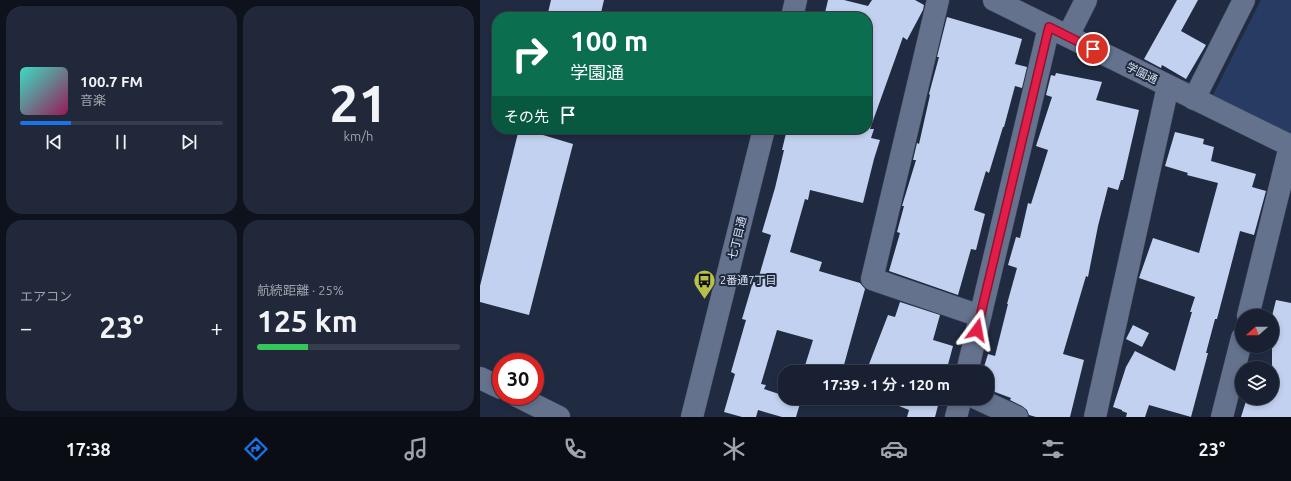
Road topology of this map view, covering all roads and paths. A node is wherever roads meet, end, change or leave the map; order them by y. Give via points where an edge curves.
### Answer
1 (796, 0) edge
2 (938, 0) edge
3 (994, 0) edge
4 (1086, 0) edge
5 (1244, 0) edge
6 (793, 12) edge
7 (1058, 32) junction
8 (1168, 86) junction
9 (1194, 99) junction
10 (763, 134) edge
11 (1291, 146) edge
12 (1250, 309) edge
13 (980, 316) junction
14 (1238, 353) edge
15 (969, 365) edge
16 (480, 378) edge
17 (492, 384) edge
18 (535, 405) edge
19 (959, 405) edge
20 (991, 405) edge
21 (559, 417) edge
22 (692, 417) edge
23 (956, 417) edge
24 (1017, 417) edge
25 (1095, 417) edge
26 (1222, 417) edge

1 - 6 street
2 - 13 street via 872,279
3 - 7 street, 学園通
4 - 7 street
5 - 9 street
7 - 8 street, 学園通
7 - 13 street
8 - 9 street, 学園通
8 - 25 street
9 - 11 street, 学園通
10 - 22 street, 七丁目通
11 - 12 street
13 - 15 street
14 - 26 street
16 - 17 street
18 - 21 street
19 - 23 street
20 - 24 street

